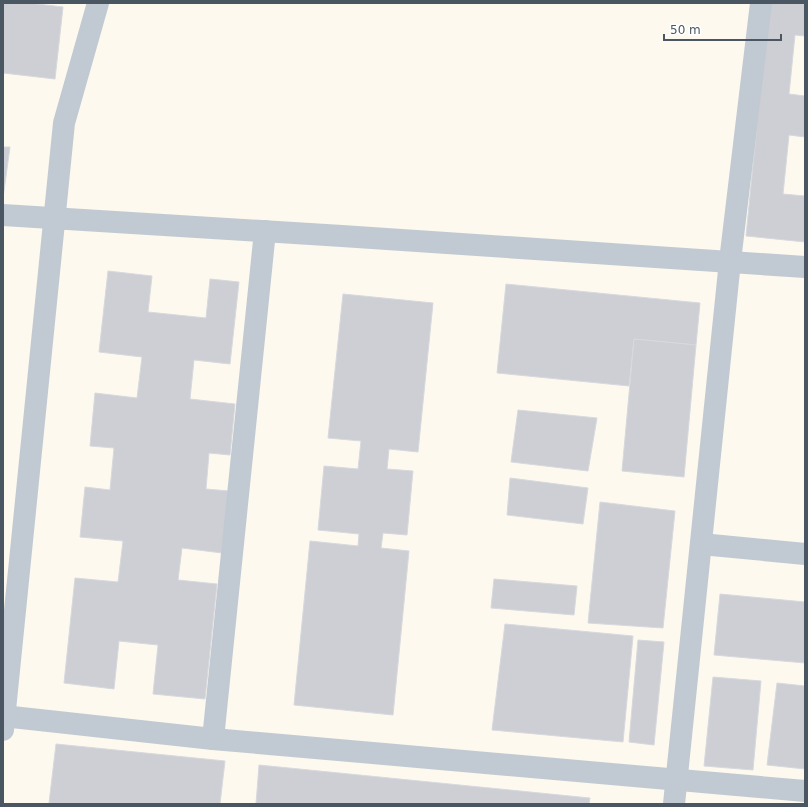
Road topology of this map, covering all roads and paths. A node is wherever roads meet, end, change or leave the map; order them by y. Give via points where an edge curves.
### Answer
1 (98, 3) edge
2 (761, 3) edge
3 (3, 215) edge
4 (54, 219) junction
5 (265, 231) junction
6 (730, 261) junction
7 (805, 267) edge
8 (701, 544) junction
9 (805, 554) edge
10 (3, 721) edge
11 (213, 739) junction
12 (677, 778) junction
13 (805, 791) edge
14 (674, 804) edge

1 - 4 street via 64,123
2 - 6 street
3 - 4 street
4 - 5 street
4 - 10 street
5 - 6 street
5 - 11 street
6 - 7 street
6 - 8 street
8 - 9 street
8 - 12 street
10 - 11 street
11 - 12 street
12 - 13 street
12 - 14 street

